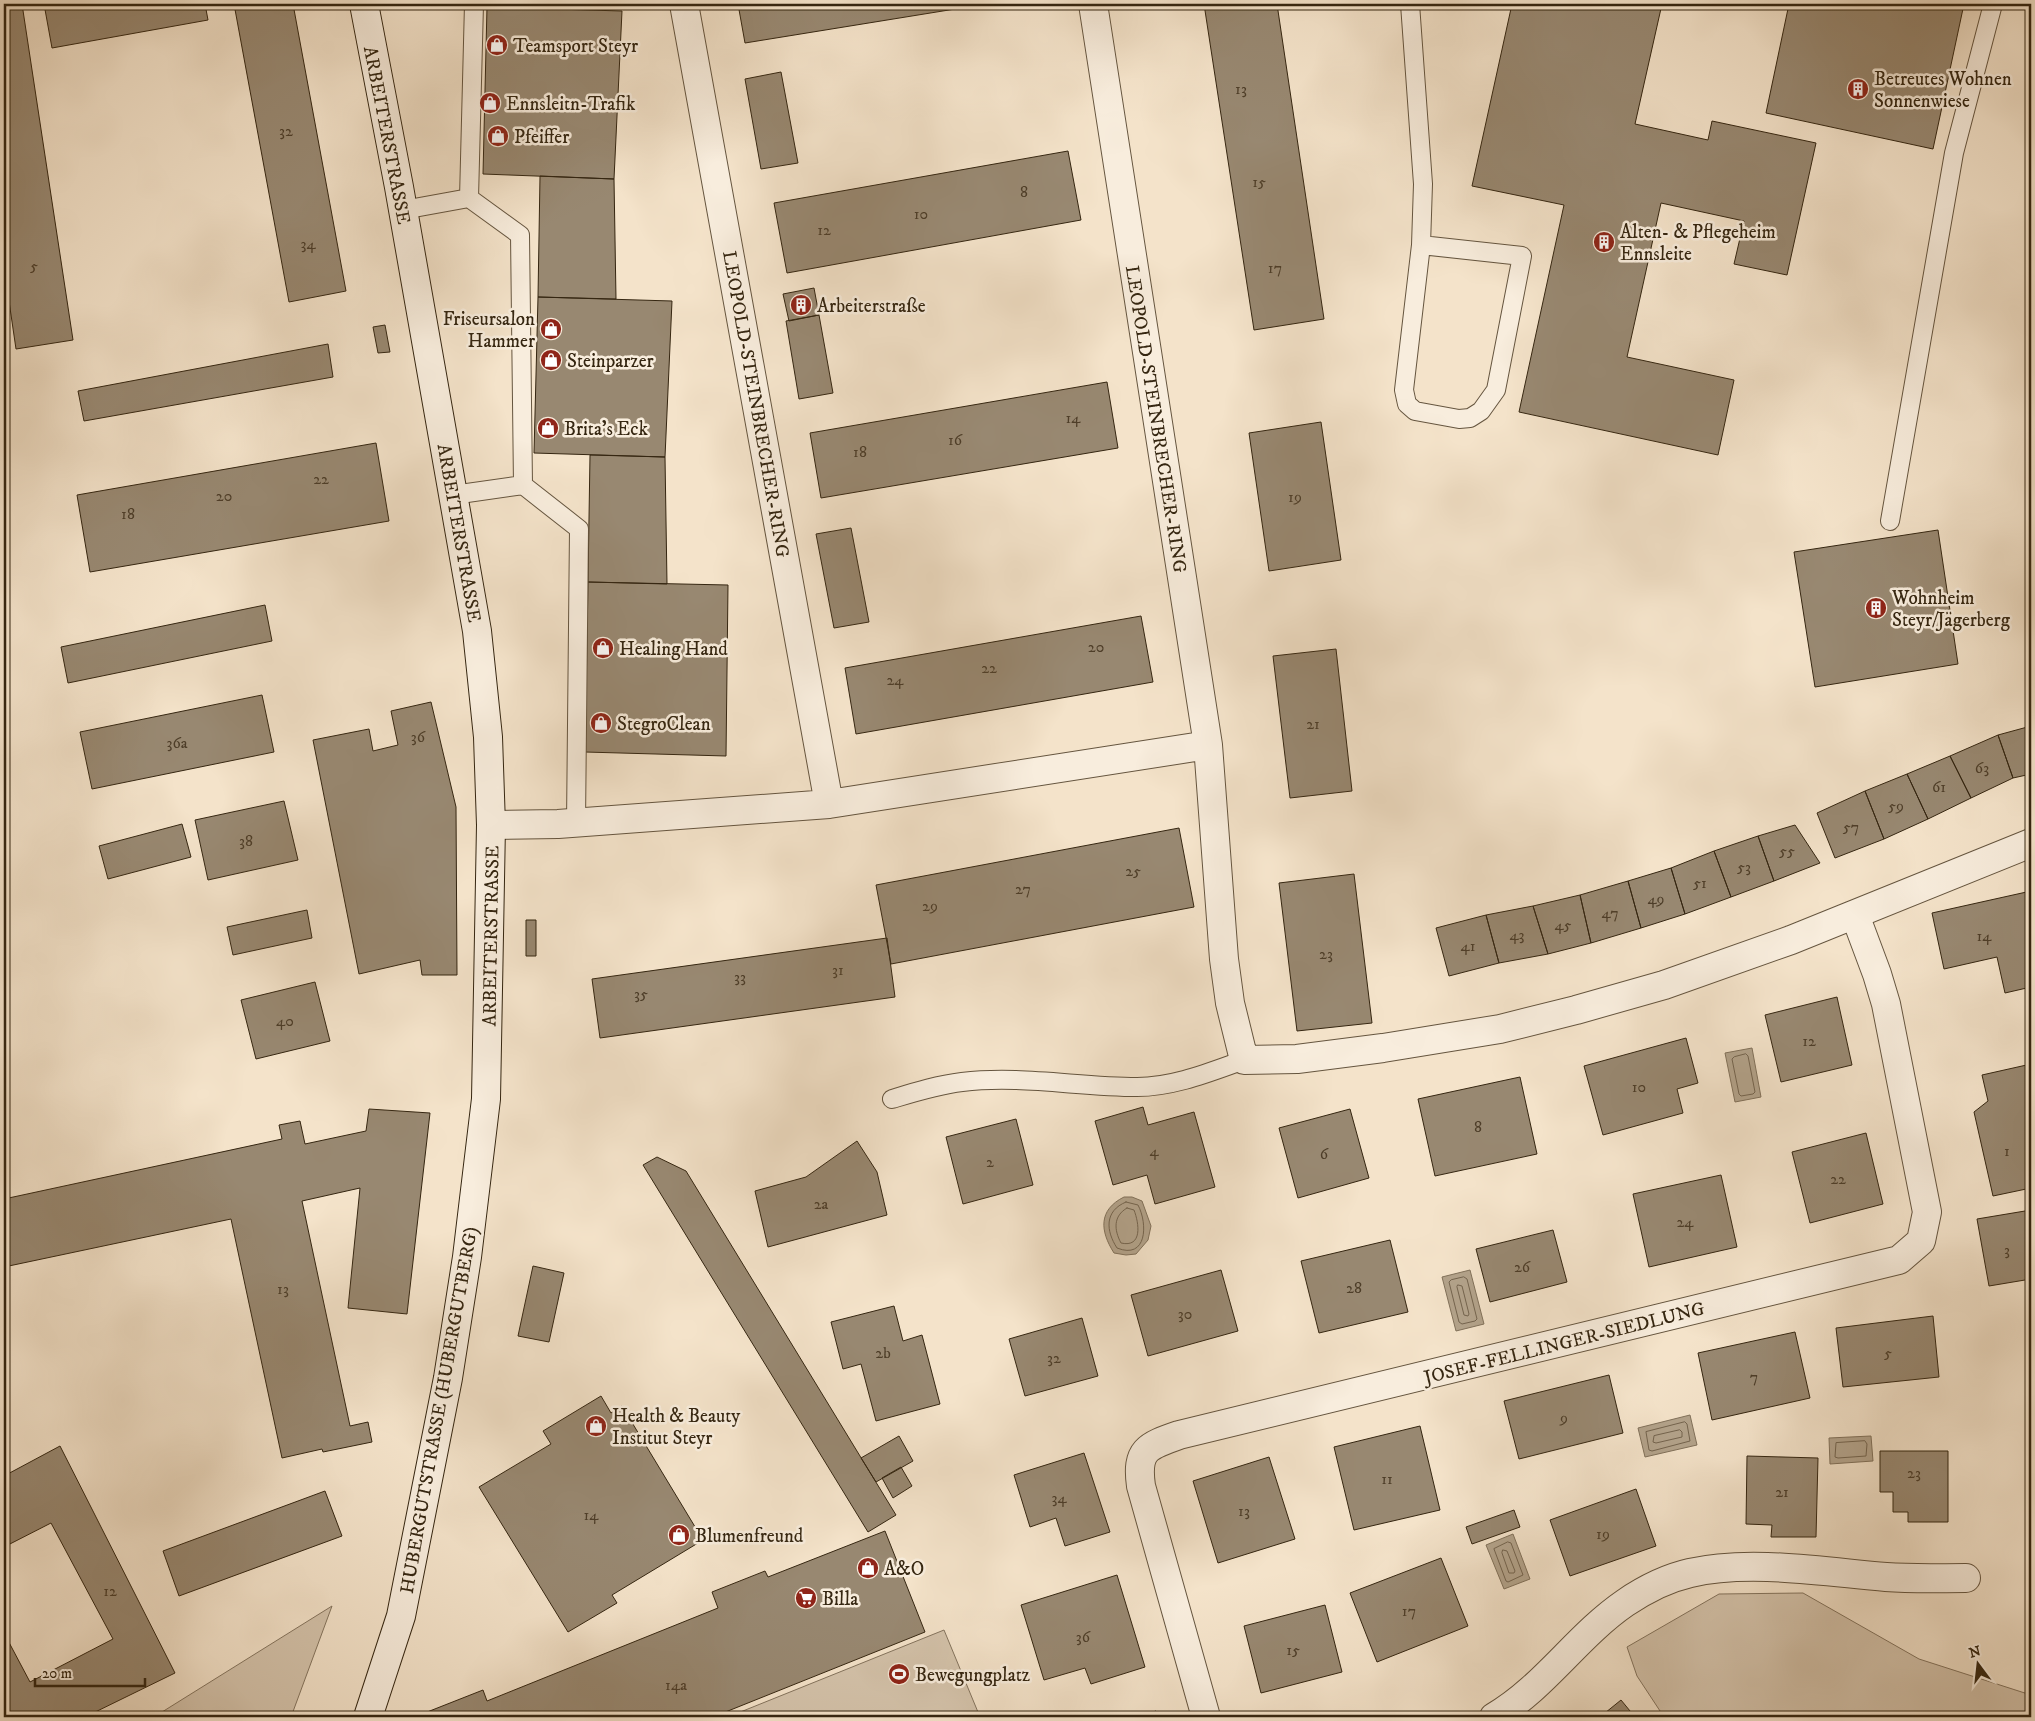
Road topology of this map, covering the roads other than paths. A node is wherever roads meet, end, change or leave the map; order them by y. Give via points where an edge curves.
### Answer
1 (364, 4) edge
2 (474, 4) edge
3 (684, 4) edge
4 (1093, 4) edge
5 (1410, 4) edge
6 (1993, 4) edge
7 (469, 198) junction
8 (403, 210) junction
9 (1422, 245) junction
10 (523, 486) junction
11 (453, 495) junction
12 (1890, 521) dead end
13 (1208, 745) junction
14 (829, 804) junction
15 (576, 823) junction
16 (491, 825) junction
17 (2031, 842) edge
18 (1855, 915) junction
19 (1244, 1060) junction
20 (488, 1069) joint
21 (892, 1100) dead end
22 (1966, 1578) dead end
23 (368, 1717) edge
24 (1206, 1717) edge
25 (1494, 1717) edge

1 - 8 street, ARBEITERSTRASSE
2 - 7 lane
3 - 14 street, LEOPOLD-STEINBRECHER-RING
4 - 13 street, LEOPOLD-STEINBRECHER-RING
5 - 9 lane via 1423,184
6 - 12 lane via 1954,153
7 - 8 lane
7 - 10 lane via 520,235
8 - 11 street, ARBEITERSTRASSE
9 - 9 lane via 1404,390 1407,404 1416,411 1458,420 1470,418 1481,411 1496,390 1522,256
10 - 11 lane
10 - 15 lane via 579,529
11 - 16 street, ARBEITERSTRASSE via 477,631 488,736
13 - 14 street
13 - 19 street, LEOPOLD-STEINBRECHER-RING via 1224,959 1230,1003
14 - 15 street
15 - 16 street
16 - 20 street, ARBEITERSTRASSE
17 - 18 street
18 - 19 street via 1664,985 1500,1029 1306,1058
18 - 24 street, JOSEF-FELLINGER-SIEDLUNG via 1886,1004 1927,1212 1921,1241 1899,1260 1179,1436 1144,1452 1138,1468 1141,1486
19 - 21 lane via 1174,1083 1138,1087 980,1081 934,1086
20 - 23 street, HUBERGUTSTRASSE (HUBERGUTBERG) via 467,1257 448,1378 401,1616
22 - 25 street via 1888,1577 1804,1569 1730,1567 1690,1573 1653,1587 1625,1603 1595,1626 1512,1707

